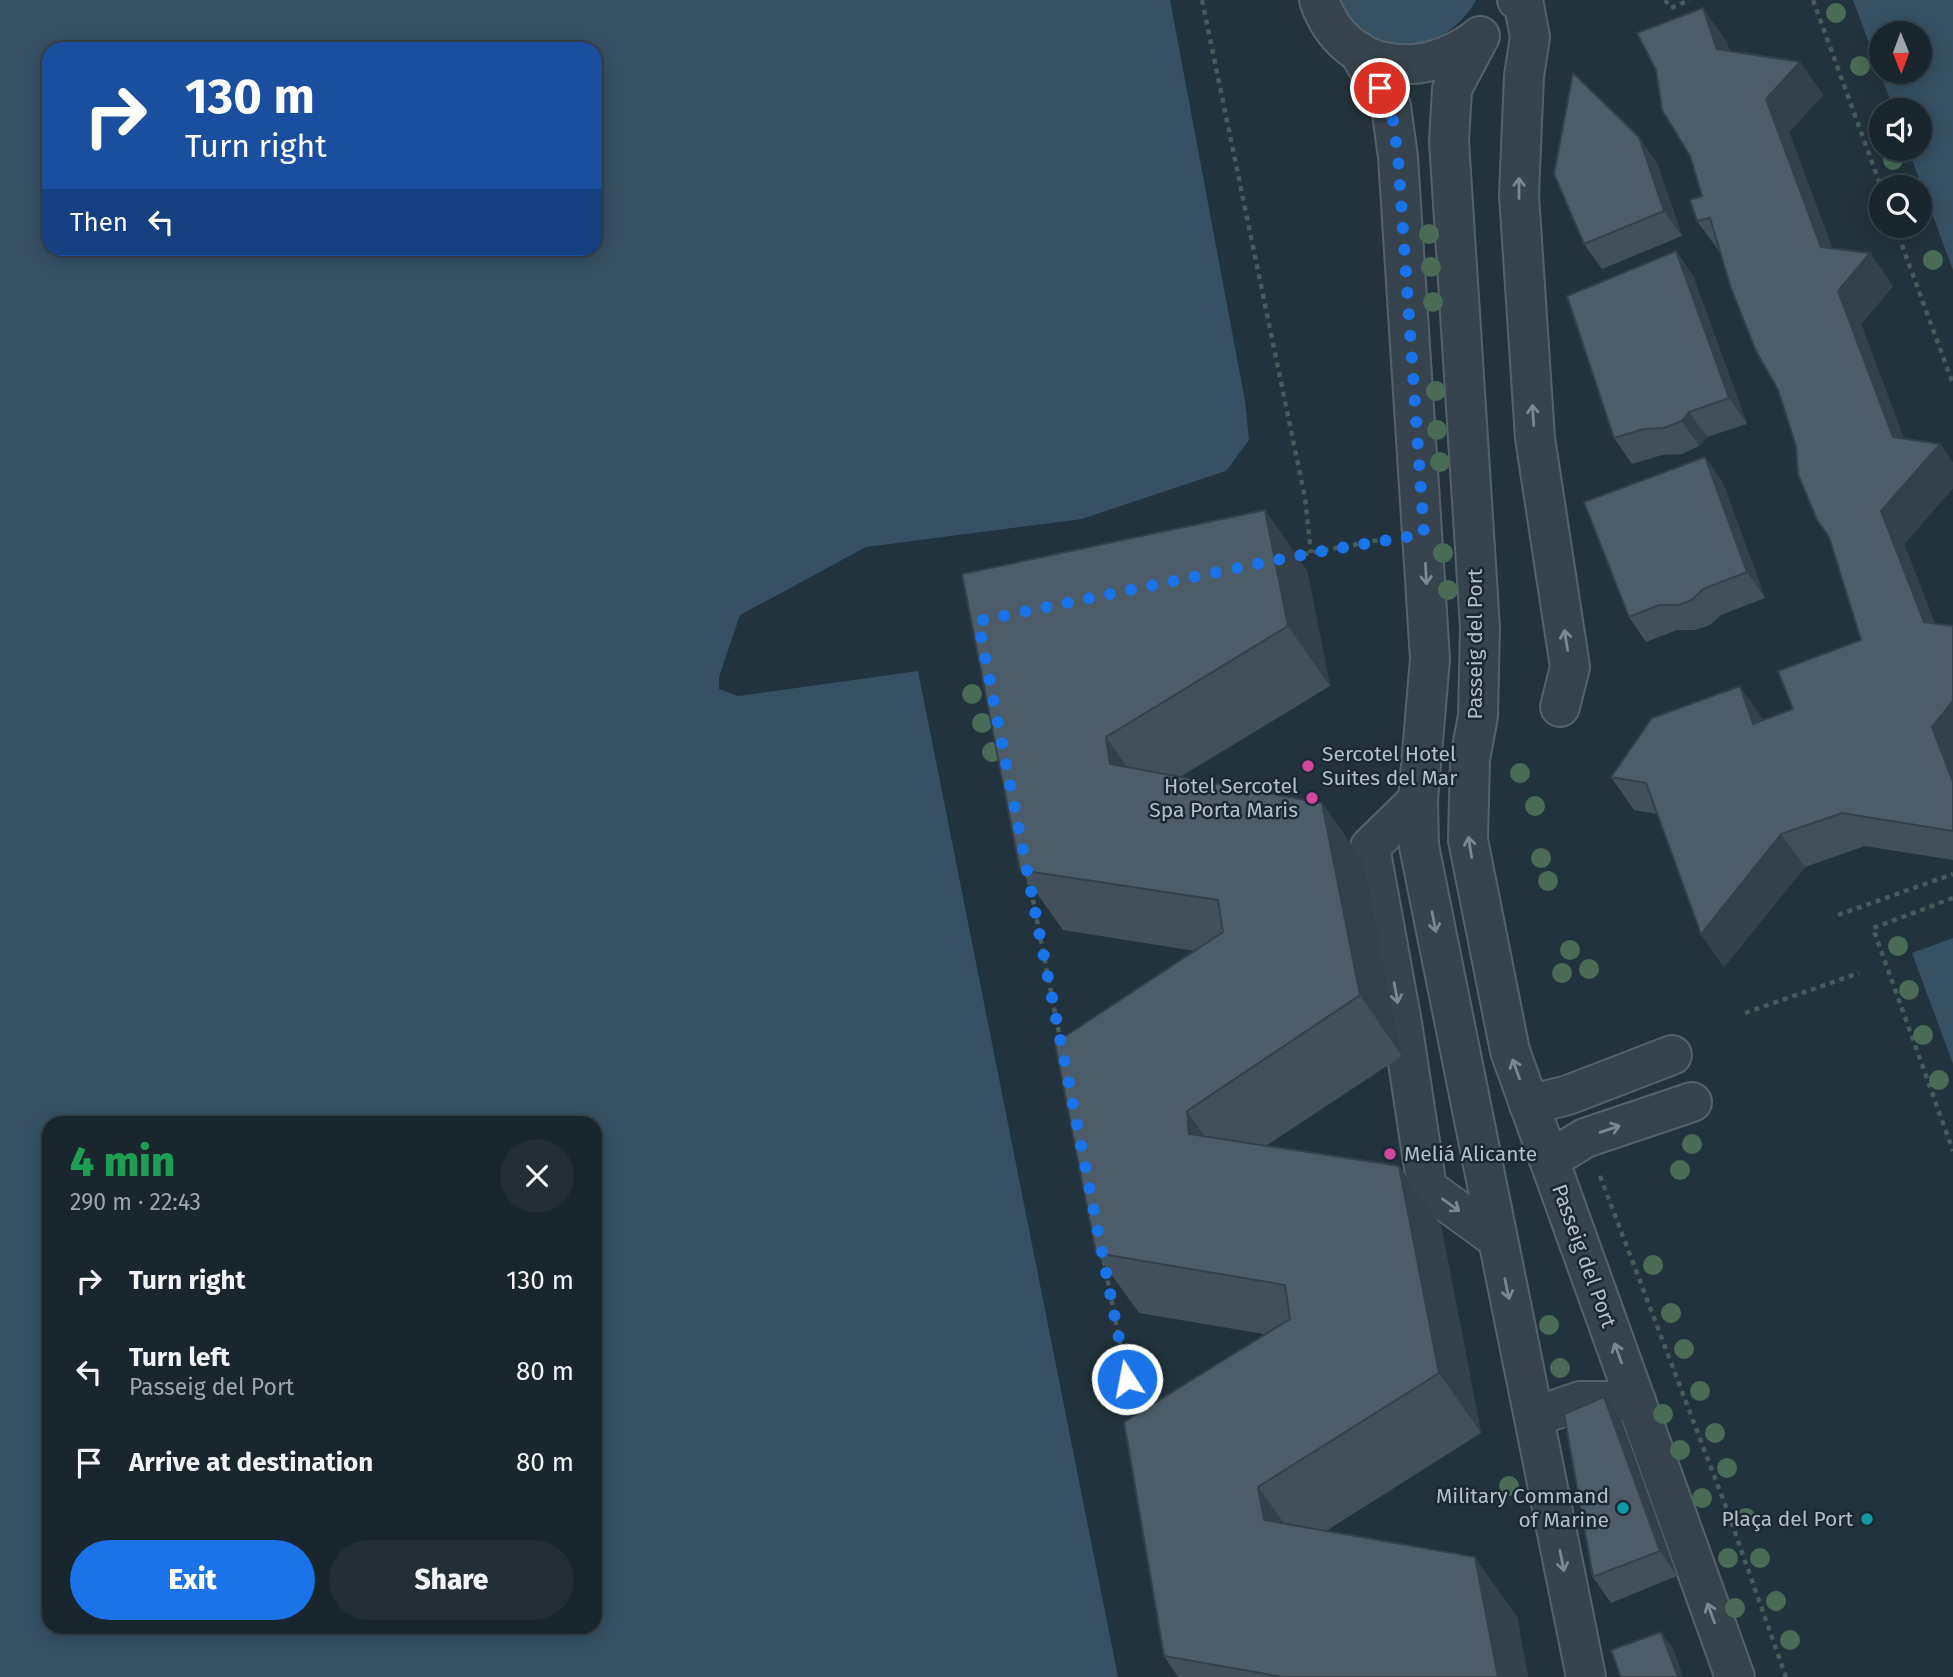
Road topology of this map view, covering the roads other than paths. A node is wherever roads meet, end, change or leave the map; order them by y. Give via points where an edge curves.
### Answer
1 (1318, 0) edge
2 (1502, 0) edge
3 (1517, 0) edge
4 (1480, 36) junction
5 (1358, 51) junction
6 (1560, 707) dead end
7 (1418, 800) junction
8 (1672, 1055) dead end
9 (1692, 1102) dead end
10 (1529, 1105) junction
11 (1549, 1160) junction
12 (1496, 1238) junction
13 (1636, 1401) junction
14 (1534, 1417) junction
15 (1587, 1677) edge
16 (1735, 1677) edge

1 - 5 lane via 1337,34
2 - 4 lane, Passeig del Port
6 -> 3 lane via 1570,667 1535,438 1519,195 1522,99 1530,37 1524,5
4 - 5 lane via 1459,53 1434,63 1395,64
10 -> 4 lane, Passeig del Port via 1510,1051 1468,840 1480,627 1449,141 1452,89
5 -> 7 lane via 1391,106 1398,157 1430,659
7 -> 12 lane via 1419,846
7 -> 12 lane via 1370,847 1427,1188
8 - 10 lane
11 -> 9 lane via 1585,1138
10 - 11 lane, Passeig del Port
13 -> 11 lane, Passeig del Port
12 -> 14 lane
13 - 14 lane via 1580,1401
16 -> 13 lane, Passeig del Port
14 -> 15 lane

